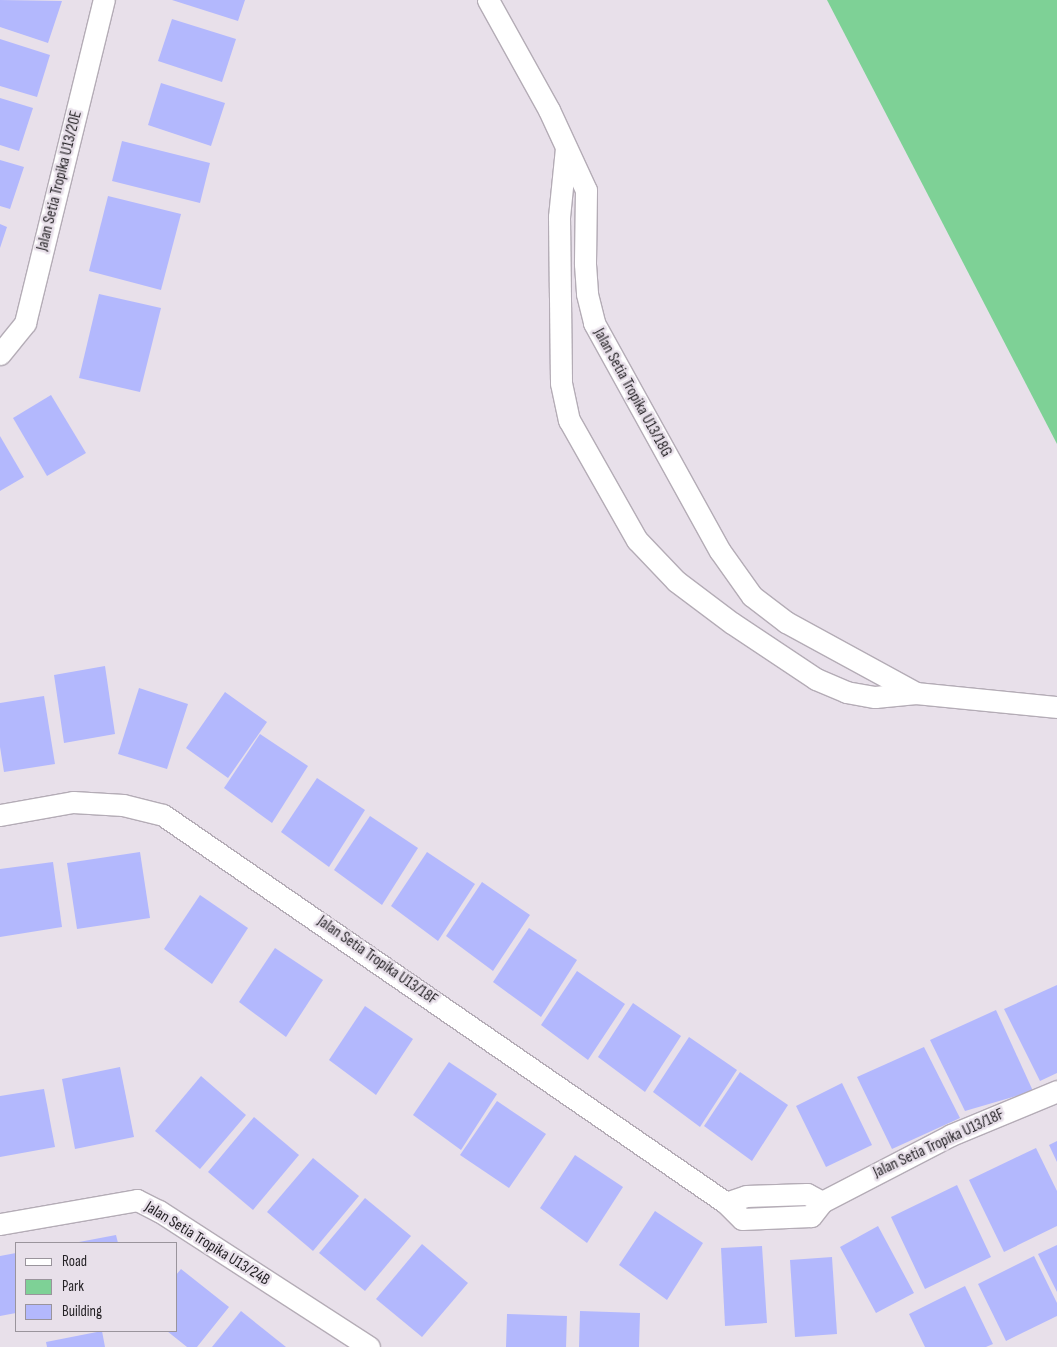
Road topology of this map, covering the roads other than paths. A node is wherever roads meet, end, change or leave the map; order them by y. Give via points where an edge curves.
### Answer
1 (104, 0) edge
2 (488, 0) edge
3 (566, 148) junction
4 (0, 354) edge
5 (916, 693) junction
6 (1057, 707) edge
7 (0, 816) edge
8 (1057, 1091) edge
9 (0, 1224) edge
10 (369, 1347) edge

1 - 4 street, Jalan Setia Tropika U13/20E via 25,323
2 - 3 street, Jalan Setia Tropika U13/18G via 549,110
3 - 5 street, Jalan Setia Tropika U13/18G via 586,190 585,264 587,294 594,323 720,551 752,596 786,622
3 - 5 street via 559,217 561,383 569,420 637,540 676,581 816,680 846,692 875,697
5 - 6 street
7 - 8 street, Jalan Setia Tropika U13/18F via 73,802 123,805 163,815 726,1203 746,1196 798,1194 807,1194 822,1202 951,1135
9 - 10 street, Jalan Setia Tropika U13/24B via 137,1200

